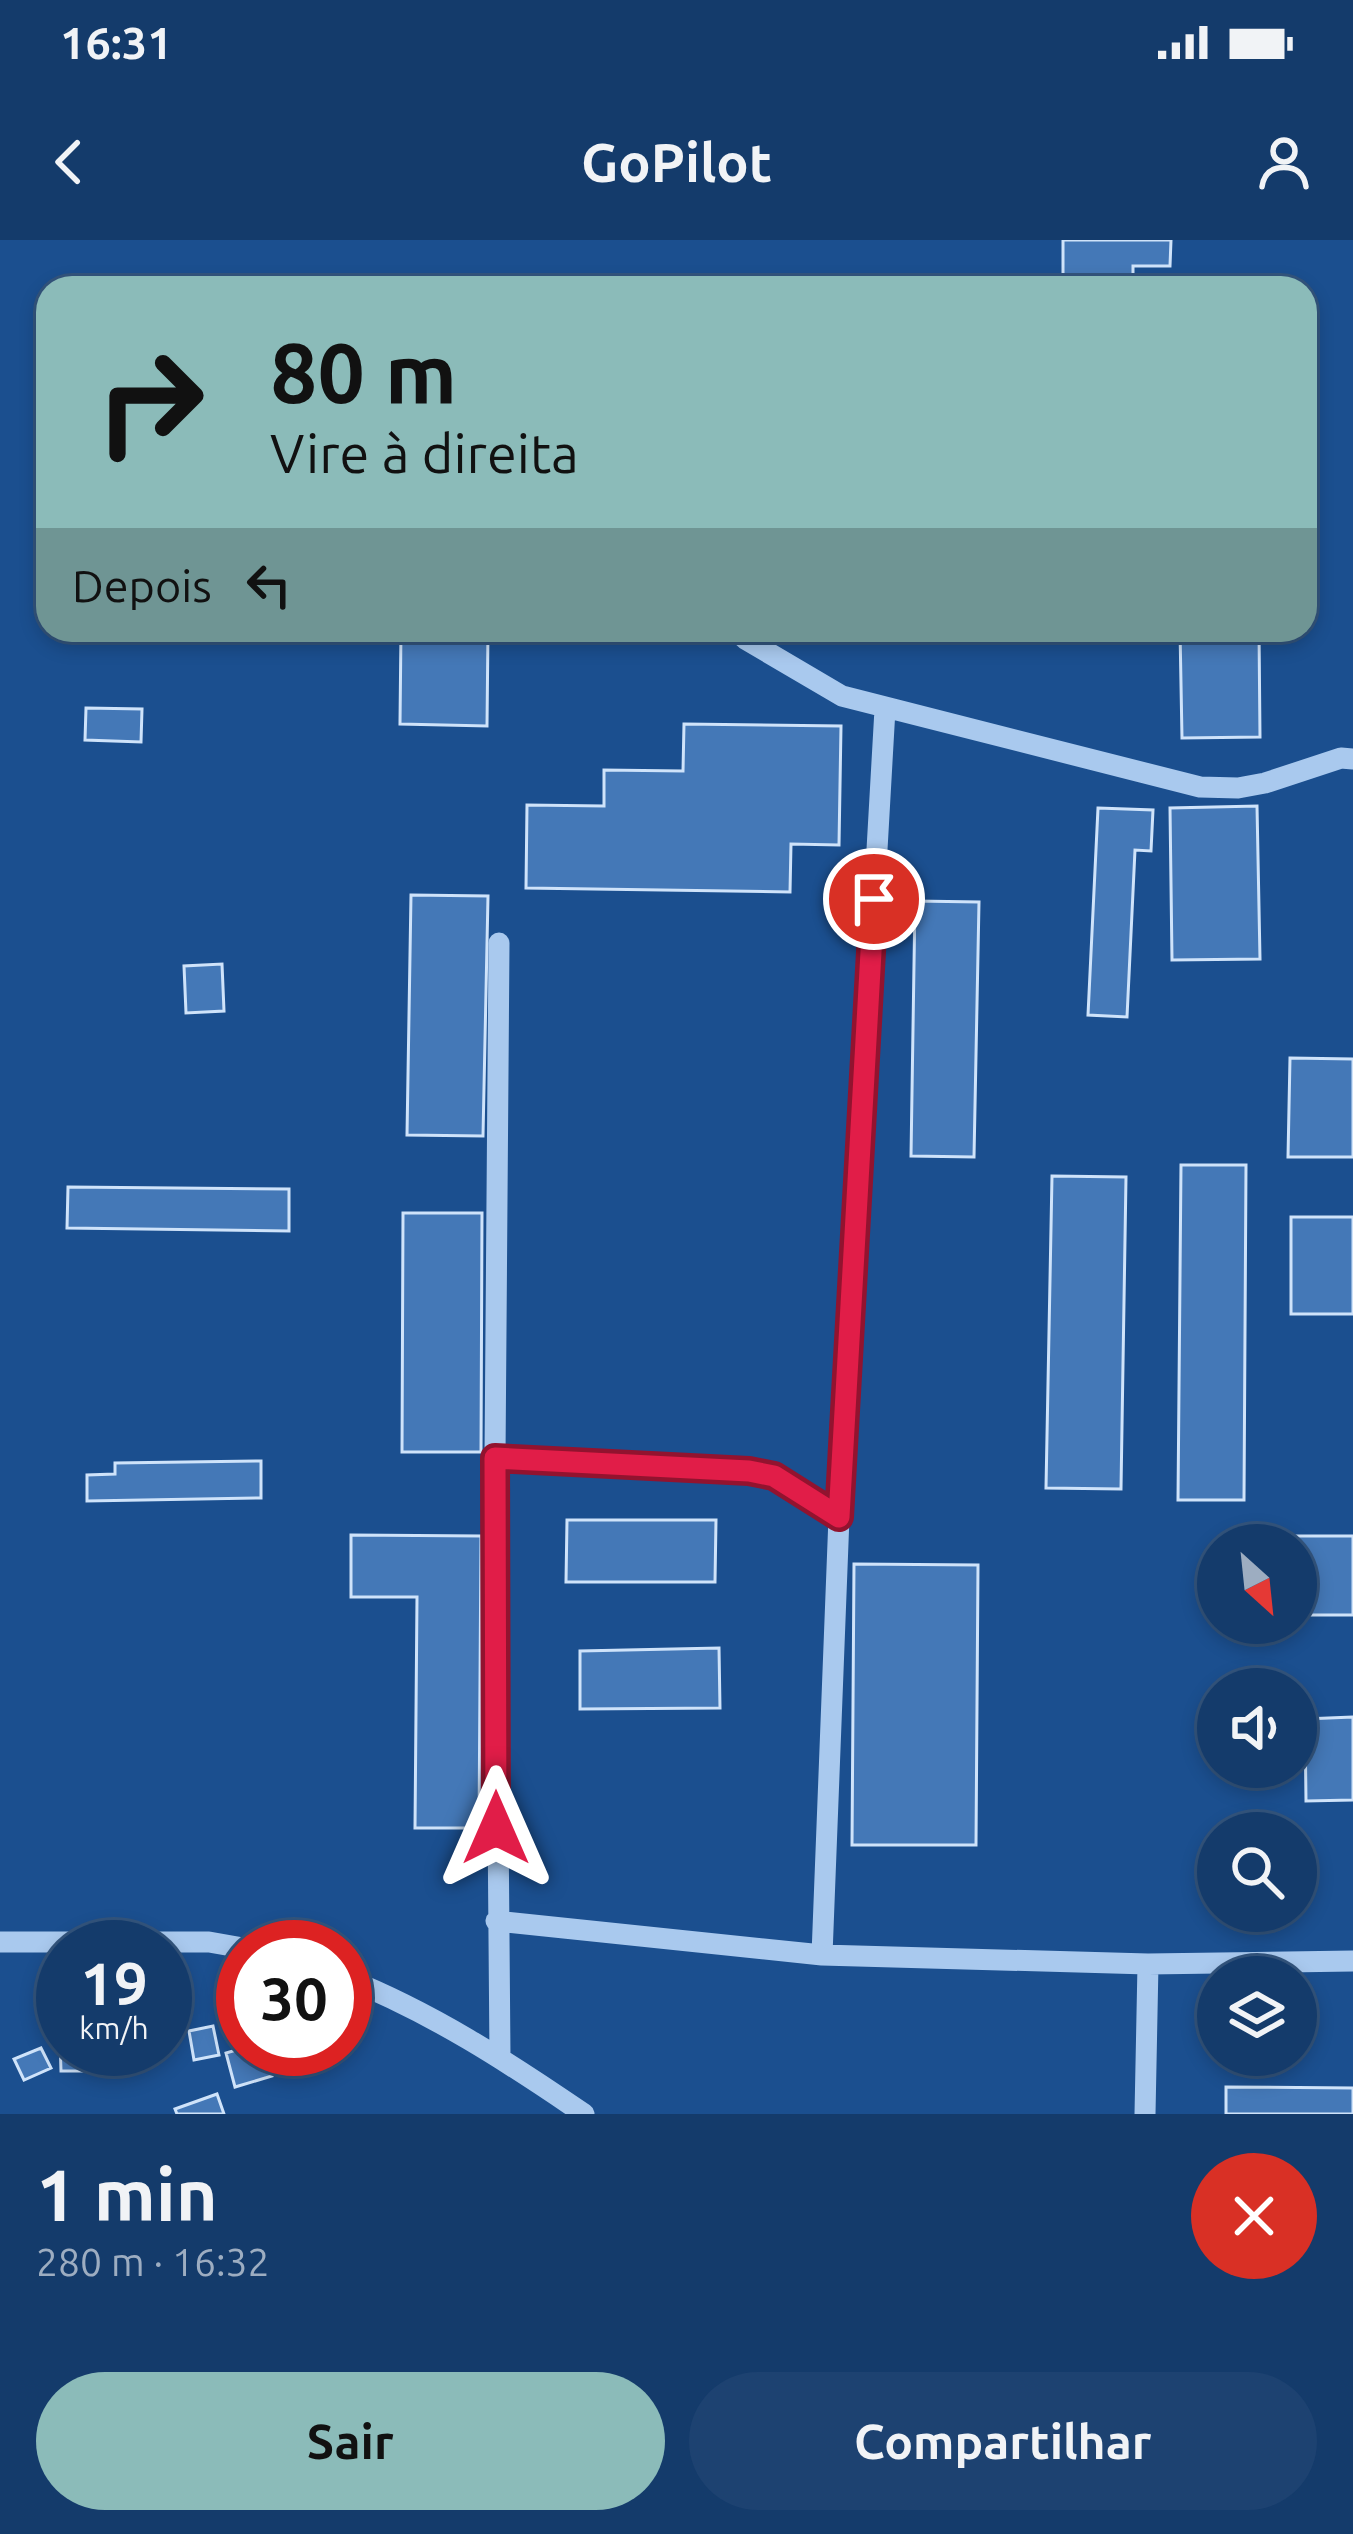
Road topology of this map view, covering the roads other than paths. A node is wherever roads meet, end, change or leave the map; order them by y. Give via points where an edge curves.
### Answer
1 (750, 642) edge
2 (885, 709) junction
3 (1353, 759) edge
4 (499, 944) dead end
5 (495, 1458) junction
6 (839, 1517) junction
7 (496, 1921) junction
8 (0, 1942) edge
9 (216, 1943) edge
10 (822, 1955) junction
11 (1353, 1961) edge
12 (1148, 1964) junction
13 (372, 1989) edge
14 (500, 2057) junction
15 (584, 2114) edge
16 (1145, 2114) edge

1 - 2 street via 842,696
2 - 3 street via 1200,787 1238,788
2 - 6 street
4 - 5 street
5 - 6 street via 749,1471 774,1476
5 - 7 street
6 - 10 street
7 - 10 street
7 - 14 street
8 - 9 street
10 - 12 street
11 - 12 street
12 - 16 street
13 - 14 street
14 - 15 street

